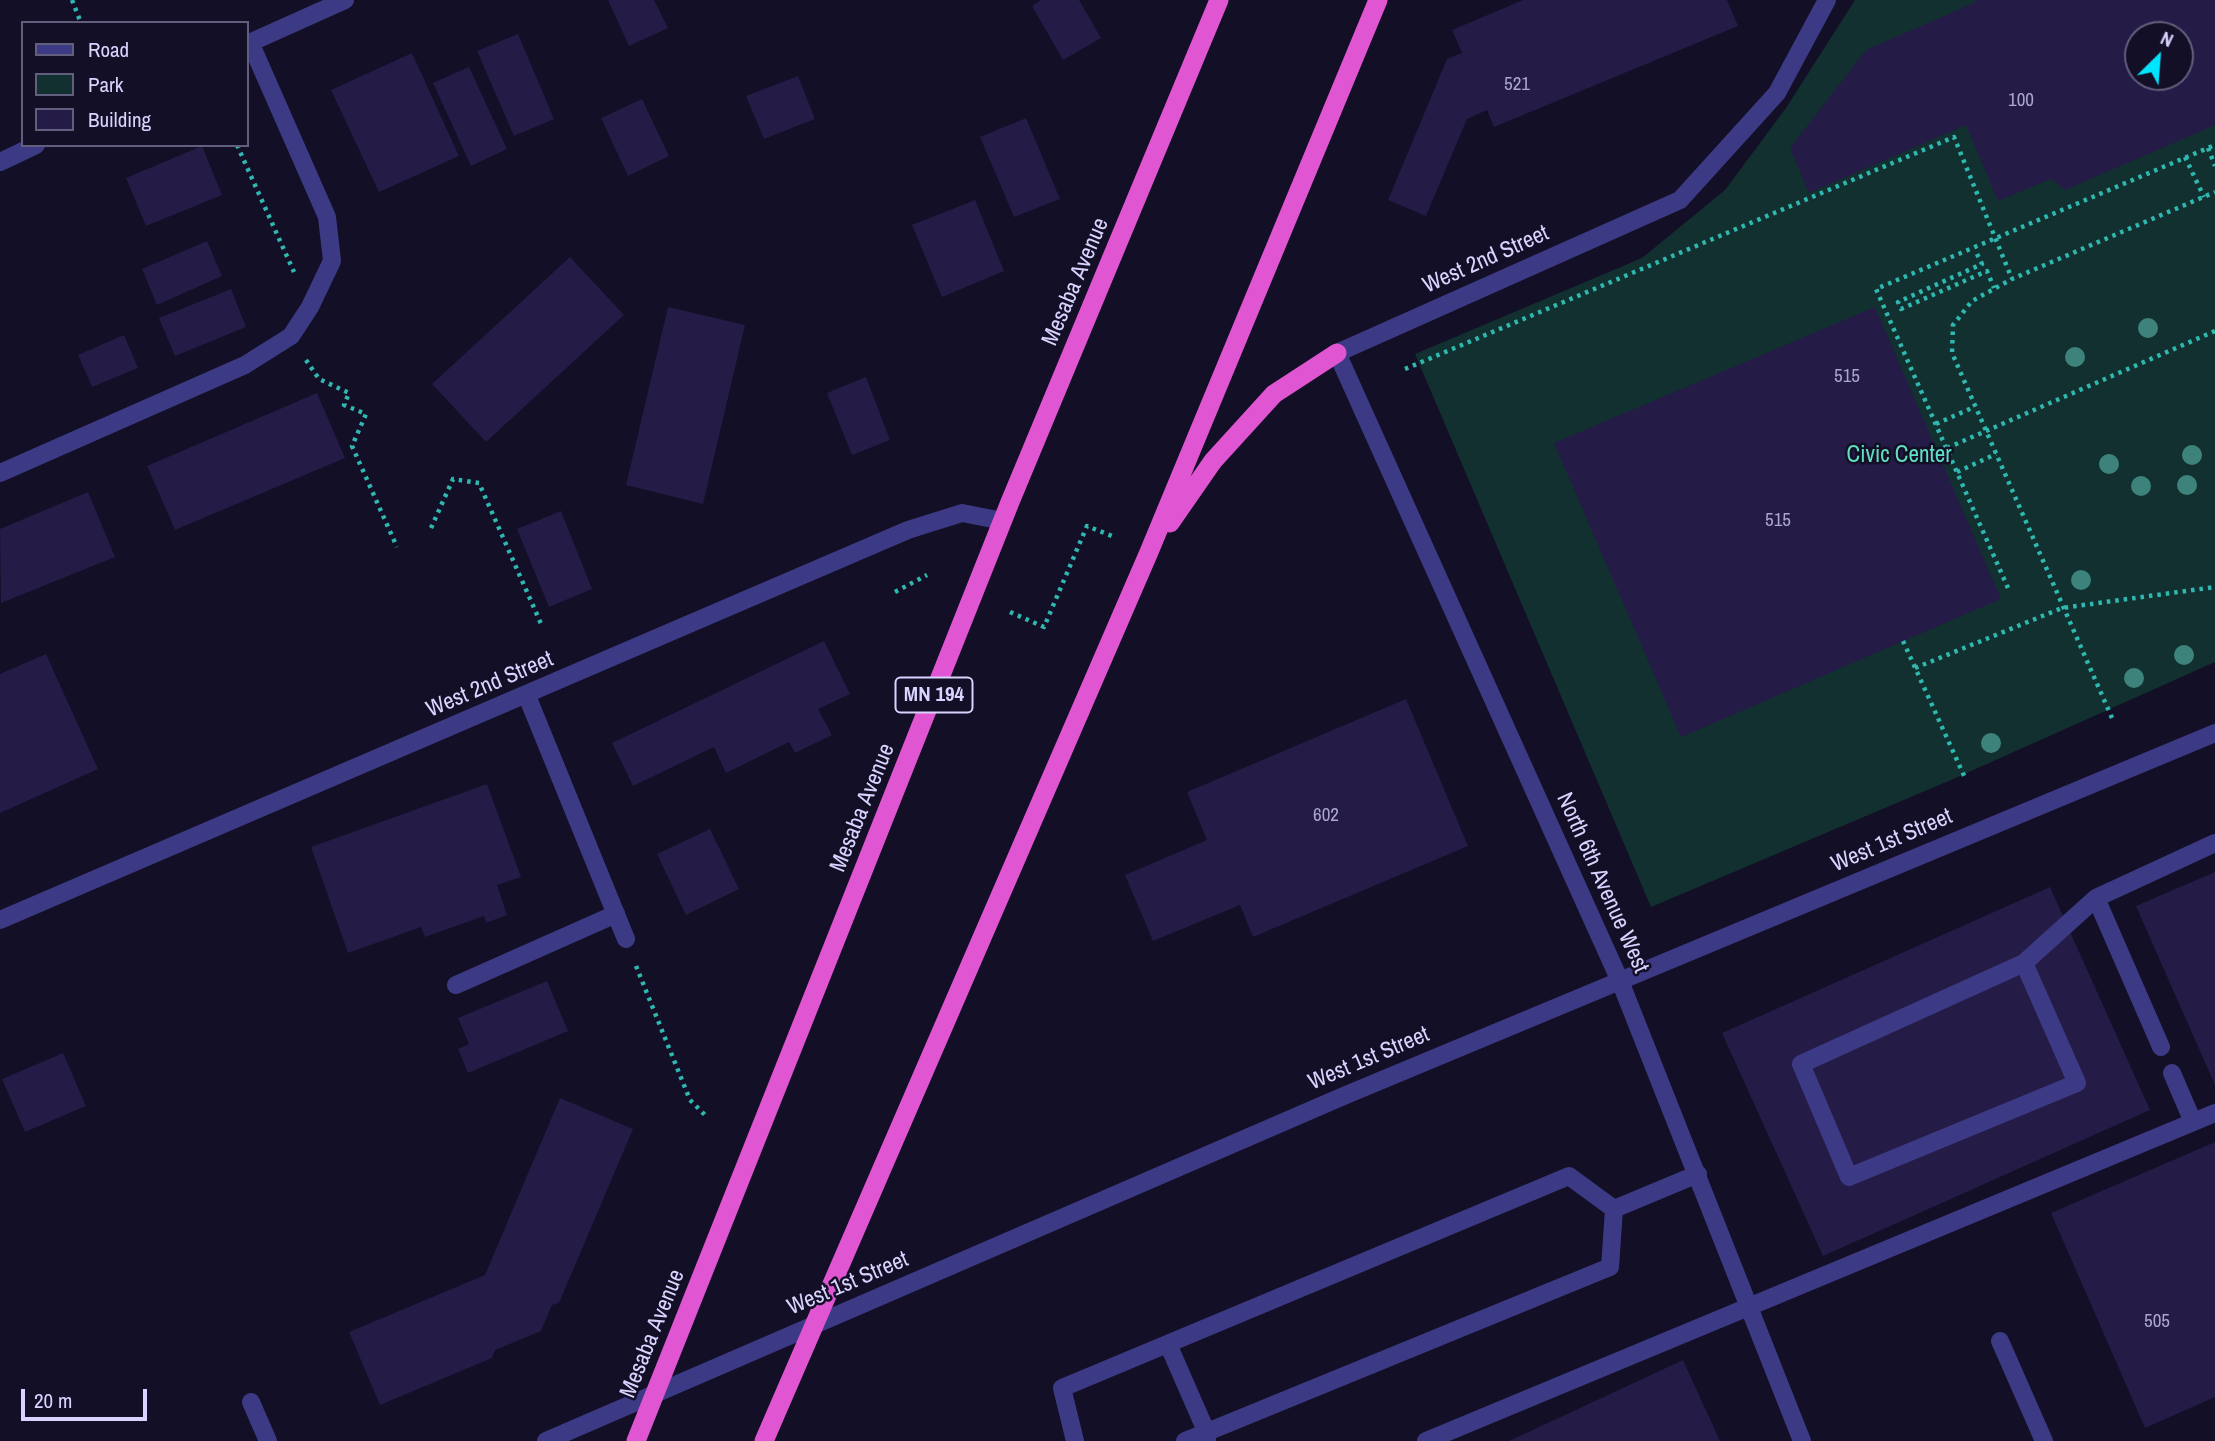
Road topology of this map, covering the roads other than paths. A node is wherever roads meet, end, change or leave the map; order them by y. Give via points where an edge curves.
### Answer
1 (345, 0) edge
2 (1220, 0) edge
3 (1378, 0) edge
4 (1827, 0) edge
5 (248, 43) edge
6 (32, 147) edge
7 (0, 162) edge
8 (1337, 353) junction
9 (0, 472) edge
10 (1003, 521) junction
11 (1149, 552) junction
12 (527, 696) junction
13 (2215, 733) edge
14 (2215, 843) edge
15 (2096, 898) junction
16 (616, 914) junction
17 (0, 920) edge
18 (626, 939) road end
19 (2024, 963) junction
20 (1620, 981) junction
21 (456, 985) dead end
22 (2161, 1047) dead end
23 (2172, 1073) dead end
24 (2215, 1113) edge
25 (2193, 1122) junction
26 (1698, 1174) junction
27 (1614, 1209) junction
28 (1752, 1308) junction
29 (813, 1326) junction
30 (2000, 1341) dead end
31 (1168, 1344) junction
32 (657, 1393) junction
33 (251, 1402) dead end
34 (1206, 1436) edge
35 (268, 1441) edge
36 (546, 1441) edge
37 (636, 1441) edge
38 (764, 1441) edge
39 (1075, 1441) edge
40 (1185, 1441) edge
41 (1426, 1441) edge
42 (1802, 1441) edge
43 (2044, 1441) edge

1 - 5 street
2 - 10 highway, Mesaba Avenue / MN 194
3 - 11 highway
4 - 8 street, West 2nd Street via 1777,93 1680,200
5 - 9 street via 327,217 332,261 310,307 291,336 245,365
6 - 7 street
8 - 11 highway, West 2nd Street via 1275,394 1213,461
8 - 20 street, North 6th Avenue West
10 - 12 street, West 2nd Street via 962,513 941,517
10 - 32 highway, Mesaba Avenue / MN 194
11 - 29 highway
12 - 16 street
12 - 17 street, West 2nd Street
13 - 20 street, West 1st Street
14 - 15 street
15 - 19 street
15 - 22 street
16 - 18 street
16 - 21 street
19 - 19 street via 1801,1064 1849,1177 2077,1083
20 - 26 street, North 6th Avenue West
20 - 29 street, West 1st Street
23 - 25 street
24 - 25 street
25 - 28 street
26 - 27 street
26 - 28 street, North 6th Avenue West
27 - 31 street via 1569,1176
27 - 34 street via 1610,1267
28 - 41 street
28 - 42 street, North 6th Avenue West
29 - 32 street, West 1st Street
29 - 38 highway
30 - 43 street
31 - 34 street
31 - 39 street via 1062,1388
32 - 36 street, West 1st Street
32 - 37 highway, Mesaba Avenue / MN 194
33 - 35 street
34 - 40 street

